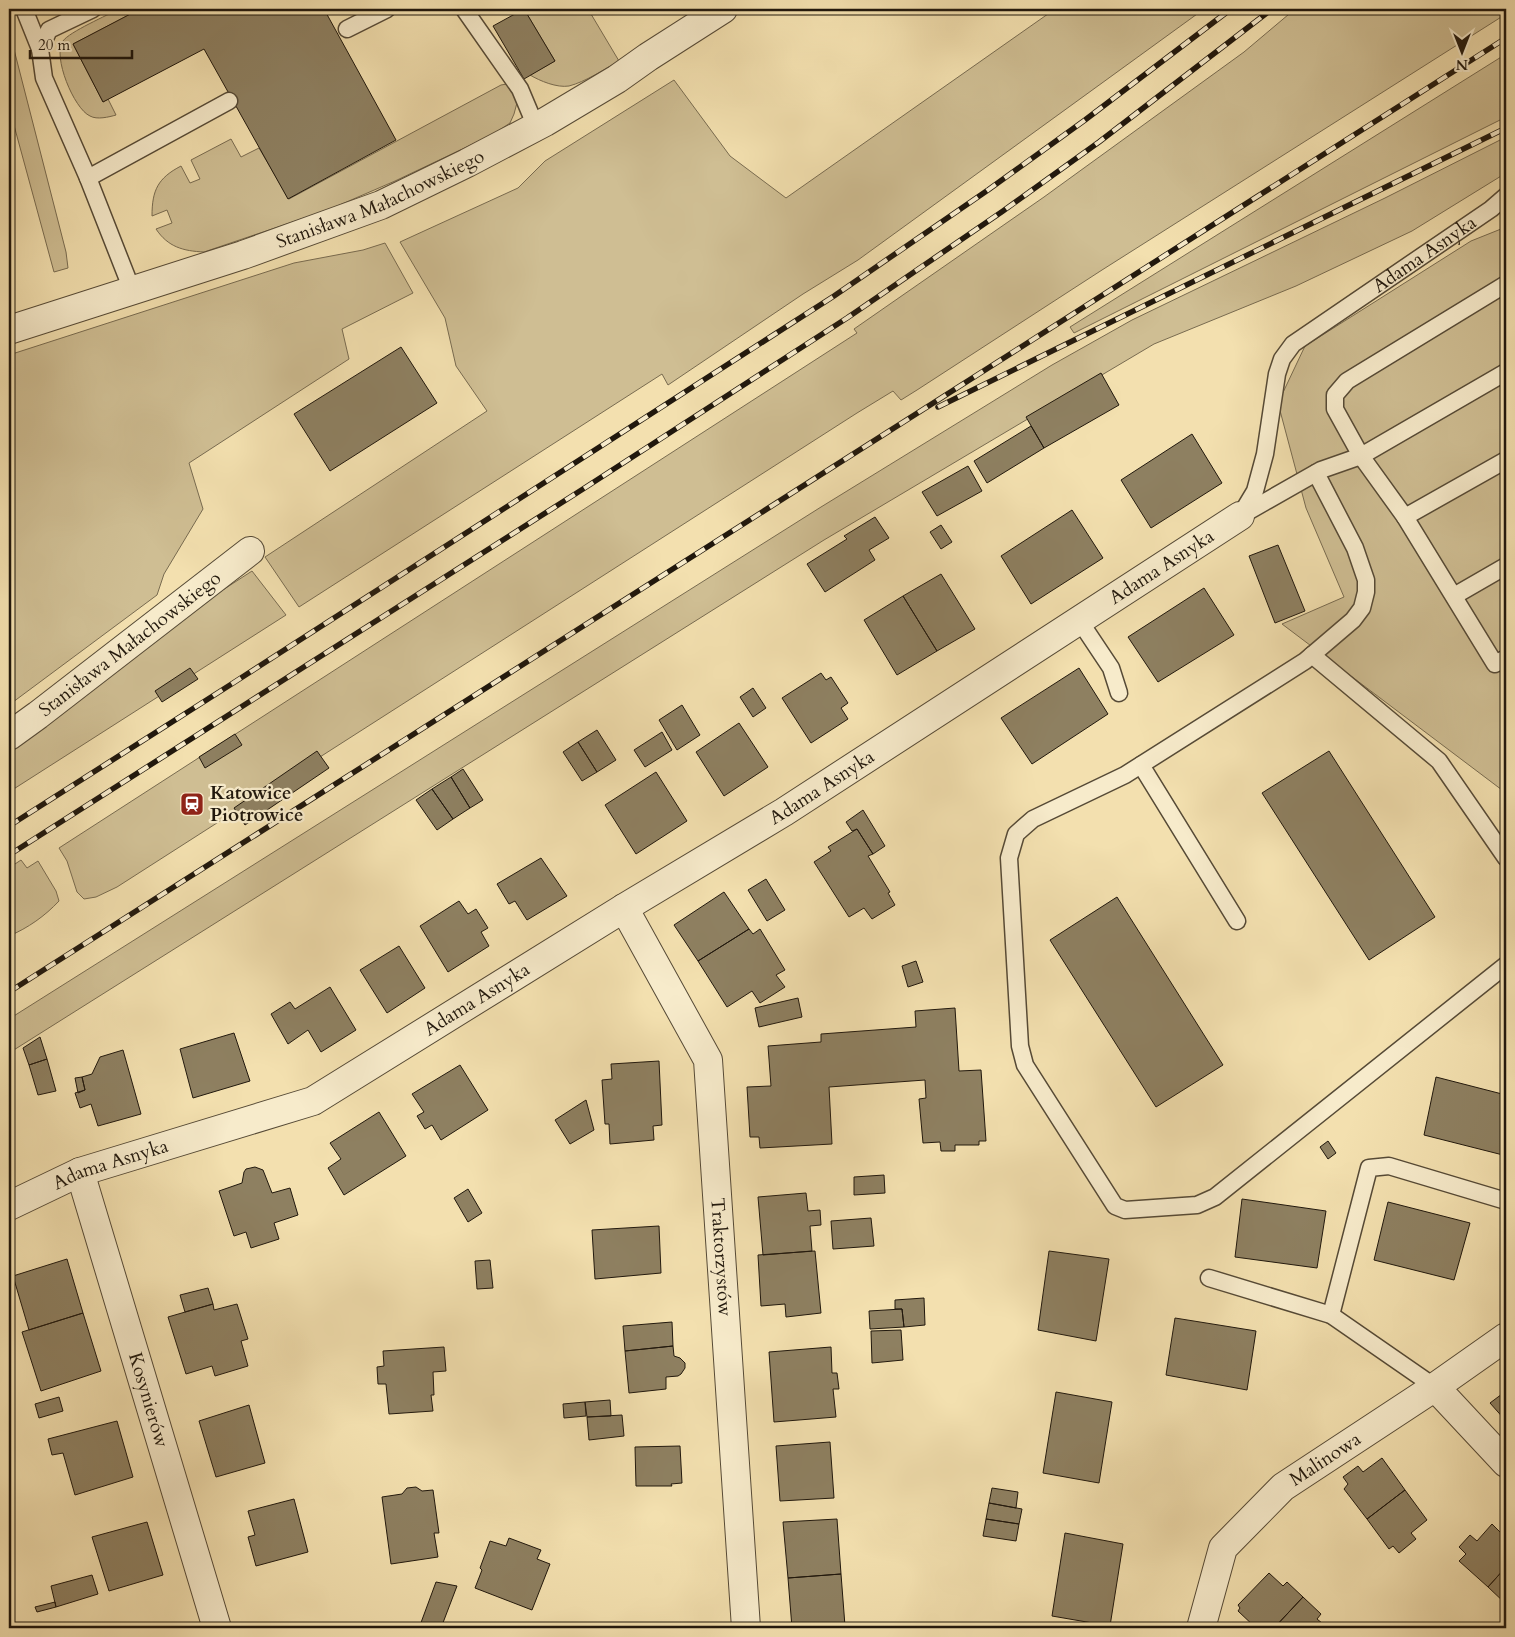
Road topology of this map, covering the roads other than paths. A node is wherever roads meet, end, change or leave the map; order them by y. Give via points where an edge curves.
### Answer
1 (24, 9) edge
2 (93, 9) edge
3 (387, 9) edge
4 (464, 9) edge
5 (723, 9) edge
6 (347, 29) dead end
7 (40, 49) junction
8 (229, 101) dead end
9 (536, 127) junction
10 (88, 178) junction
11 (1506, 196) edge
12 (1506, 284) edge
13 (132, 290) junction
14 (9, 330) edge
15 (1506, 372) edge
16 (1361, 456) junction
17 (1506, 460) edge
18 (1316, 473) junction
19 (1240, 516) junction
20 (1405, 517) junction
21 (250, 551) dead end
22 (1506, 566) edge
23 (1454, 596) junction
24 (1079, 620) junction
25 (1312, 655) junction
26 (1506, 658) edge
27 (1119, 693) dead end
28 (9, 736) edge
29 (1141, 765) junction
30 (1506, 858) edge
31 (624, 908) junction
32 (1237, 921) dead end
33 (1506, 965) edge
34 (80, 1172) junction
35 (1506, 1201) edge
36 (9, 1206) edge
37 (1209, 1278) dead end
38 (1331, 1315) junction
39 (1506, 1337) edge
40 (1435, 1387) junction
41 (1506, 1463) edge
42 (216, 1628) edge
43 (746, 1628) edge
44 (1201, 1628) edge

1 - 7 lane
2 - 7 lane via 49,30
3 - 6 lane
4 - 9 lane via 515,81
5 - 9 street, Stanisława Małachowskiego via 617,79
7 - 10 lane via 44,78
8 - 10 lane
9 - 13 street, Stanisława Małachowskiego via 381,204 243,255
10 - 13 lane
11 - 19 lane, Adama Asnyka via 1293,344 1282,359 1277,374 1265,454 1255,491
12 - 16 lane via 1347,381 1335,394 1335,409
13 - 14 street, Stanisława Małachowskiego
15 - 16 lane
16 - 18 lane
16 - 20 lane
17 - 20 lane
18 - 19 lane
18 - 25 lane via 1355,548 1366,580 1366,592 1362,608 1353,620
19 - 24 street, Adama Asnyka
20 - 23 lane
21 - 28 street, Stanisława Małachowskiego
22 - 23 lane
23 - 26 lane via 1495,664
24 - 27 lane via 1111,668
24 - 31 street, Adama Asnyka via 784,812
25 - 29 lane
25 - 30 lane via 1439,761
29 - 32 lane
29 - 33 lane via 1033,820 1016,834 1009,858 1020,1046 1025,1065 1115,1206 1125,1210 1197,1205 1215,1197
31 - 34 street, Adama Asnyka via 313,1101
31 - 43 street, Traktorzystów via 708,1060
34 - 36 street, Adama Asnyka
34 - 42 street, Kosynierów
35 - 38 lane via 1389,1166 1369,1168
37 - 38 lane
38 - 40 lane
39 - 40 street, Malinowa
40 - 41 street
40 - 44 street, Malinowa via 1283,1487 1222,1548

